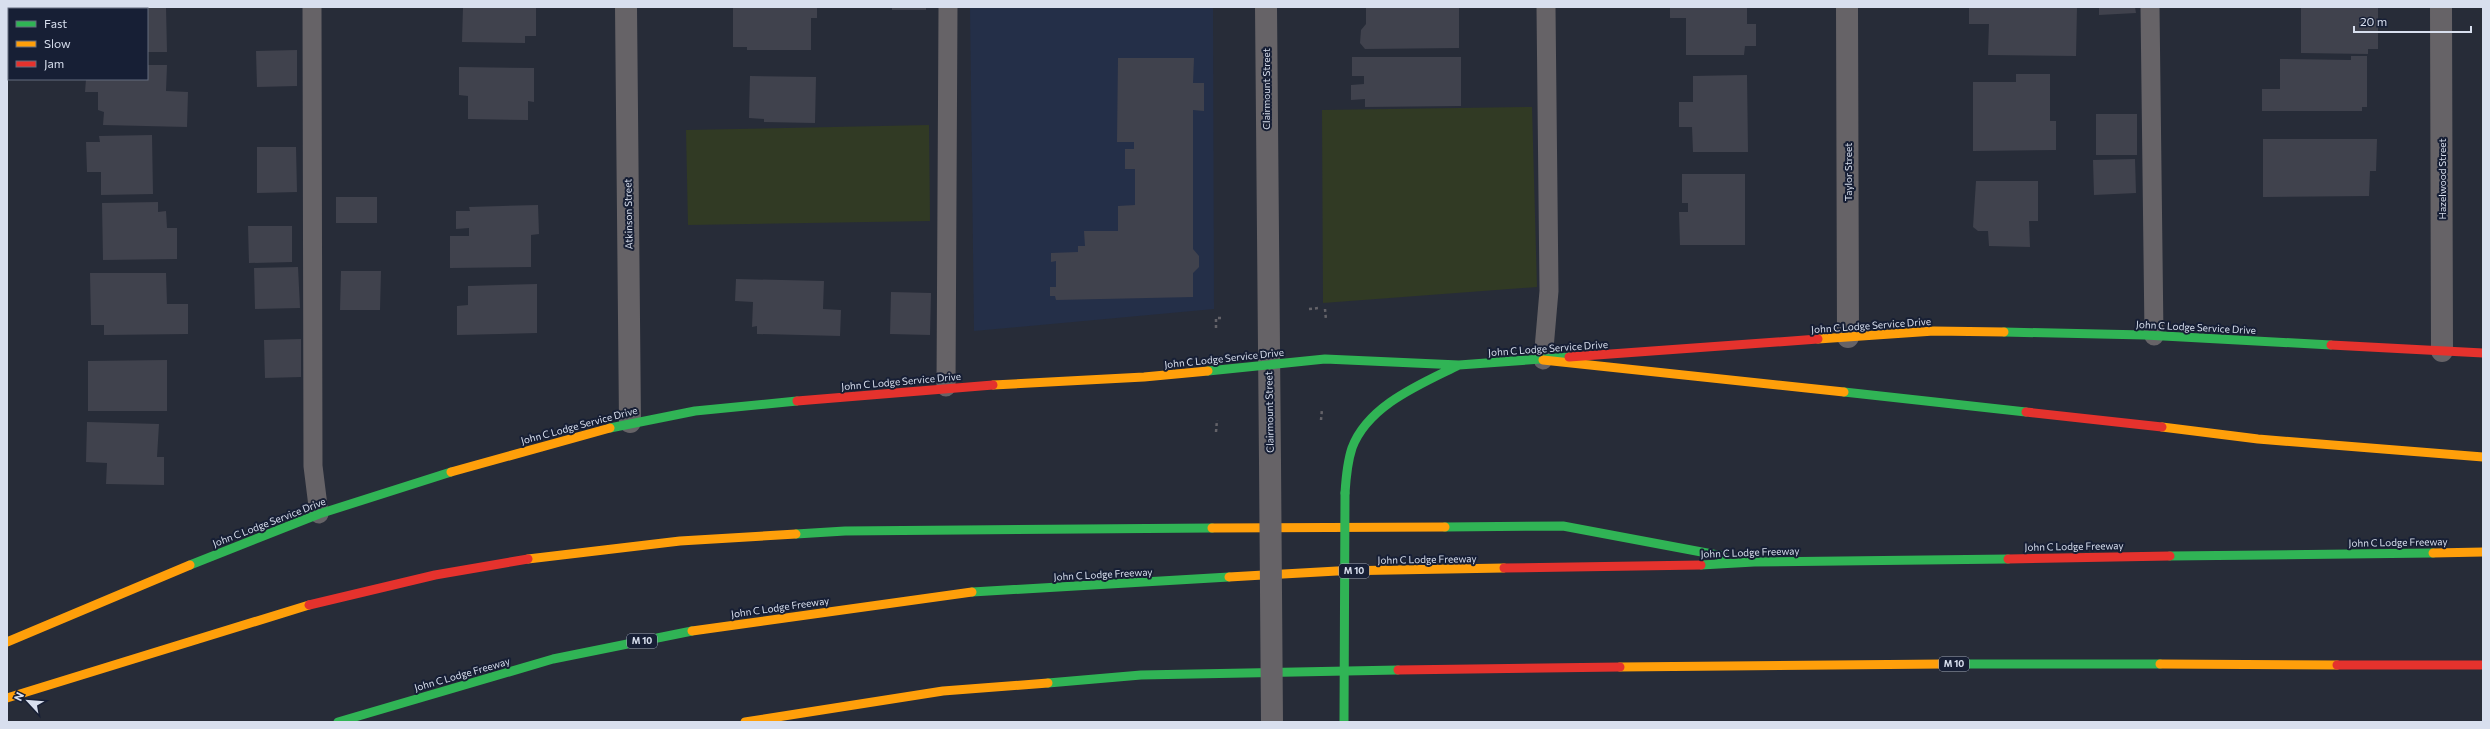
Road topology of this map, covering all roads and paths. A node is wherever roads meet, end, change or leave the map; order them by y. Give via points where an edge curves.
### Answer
1 (312, 7) edge
2 (626, 7) edge
3 (948, 7) edge
4 (1266, 7) edge
5 (1546, 7) edge
6 (1847, 7) edge
7 (2150, 7) edge
8 (2441, 7) edge
9 (1319, 308) dead end
10 (1309, 309) dead end
11 (1325, 309) dead end
12 (1224, 318) dead end
13 (1326, 320) dead end
14 (1216, 328) dead end
15 (2154, 336) junction
16 (1848, 337) junction
17 (2442, 351) junction
18 (2483, 353) edge
19 (1543, 360) junction
20 (1269, 365) junction
21 (1459, 365) junction
22 (946, 387) junction
23 (1322, 409) dead end
24 (1216, 420) dead end
25 (1321, 420) dead end
26 (630, 422) junction
27 (1216, 432) dead end
28 (2483, 457) edge
29 (319, 514) junction
30 (2483, 552) edge
31 (1754, 562) junction
32 (7, 642) edge
33 (2483, 665) edge
34 (7, 698) edge
35 (338, 722) edge
36 (745, 722) edge
37 (1272, 722) edge
38 (1344, 722) edge

1 - 29 lane via 312,466
2 - 26 street, Atkinson Street
3 - 22 lane
4 - 20 street, Clairmount Street
5 - 19 lane via 1549,291
6 - 16 street, Taylor Street
7 - 15 lane
8 - 17 street, Hazelwood Street
9 - 10 path
11 - 13 path
12 - 14 path via 1216,318
15 - 16 main road, John C Lodge Service Drive via 1934,331
15 - 17 main road, John C Lodge Service Drive
16 - 19 main road, John C Lodge Service Drive
17 - 18 main road, John C Lodge Service Drive
19 - 21 main road, John C Lodge Service Drive
19 - 28 main road via 2105,420 2258,439
20 - 21 main road, John C Lodge Service Drive via 1325,359
20 - 22 main road, John C Lodge Service Drive via 1144,377
20 - 37 street, Clairmount Street, bridge
21 - 38 main road, bridge via 1392,401 1361,431 1347,465
22 - 26 main road, John C Lodge Service Drive via 695,411
23 - 25 path
24 - 27 path
26 - 29 main road, John C Lodge Service Drive via 468,467
29 - 32 main road, John C Lodge Service Drive
30 - 31 main road, John C Lodge Freeway / M 10
31 - 34 main road via 1563,526 845,531 680,541 555,555 435,575 287,610
31 - 35 main road, John C Lodge Freeway / M 10 via 1730,565 1337,571 954,593 688,632 560,657
33 - 36 main road, M 10 via 1972,664 1426,669 1141,675 943,692

